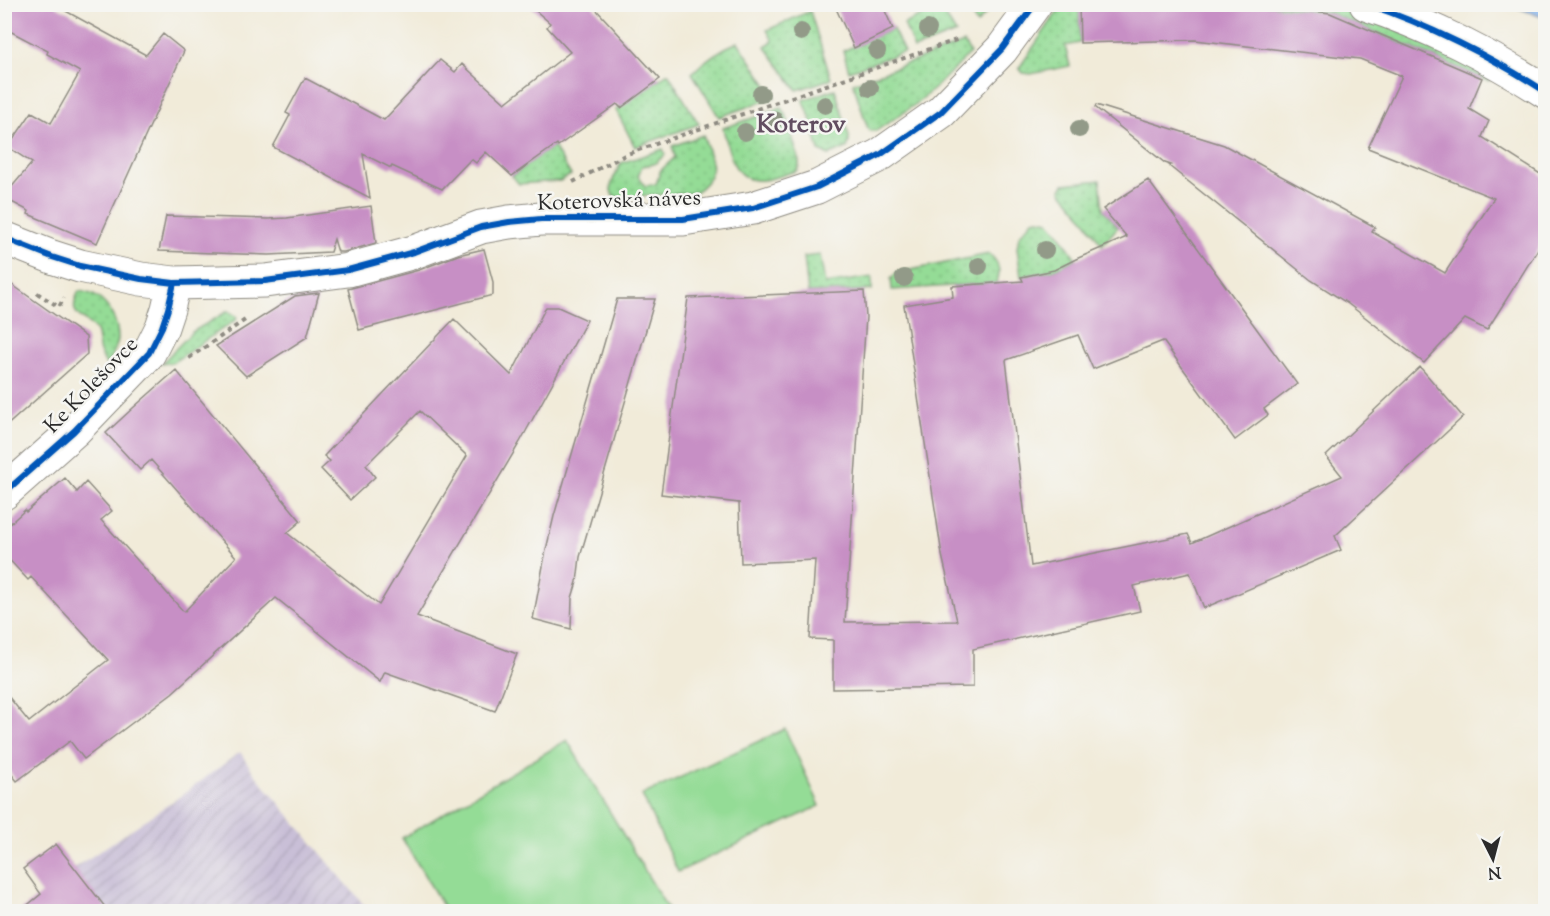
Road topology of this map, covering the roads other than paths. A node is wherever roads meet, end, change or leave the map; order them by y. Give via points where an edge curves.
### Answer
1 (1035, 4) edge
2 (1366, 4) edge
3 (1545, 92) edge
4 (4, 238) edge
5 (174, 283) junction
6 (4, 493) edge

1 - 5 street, Koterovská náves via 1002,49 941,112 880,155 818,187 753,208 683,219 509,222 481,227 414,252 348,270 309,276 241,283
2 - 3 street via 1464,45
4 - 5 street, Koterovská náves via 80,266
5 - 6 street, Ke Kolešovce via 162,327 149,353 74,430

